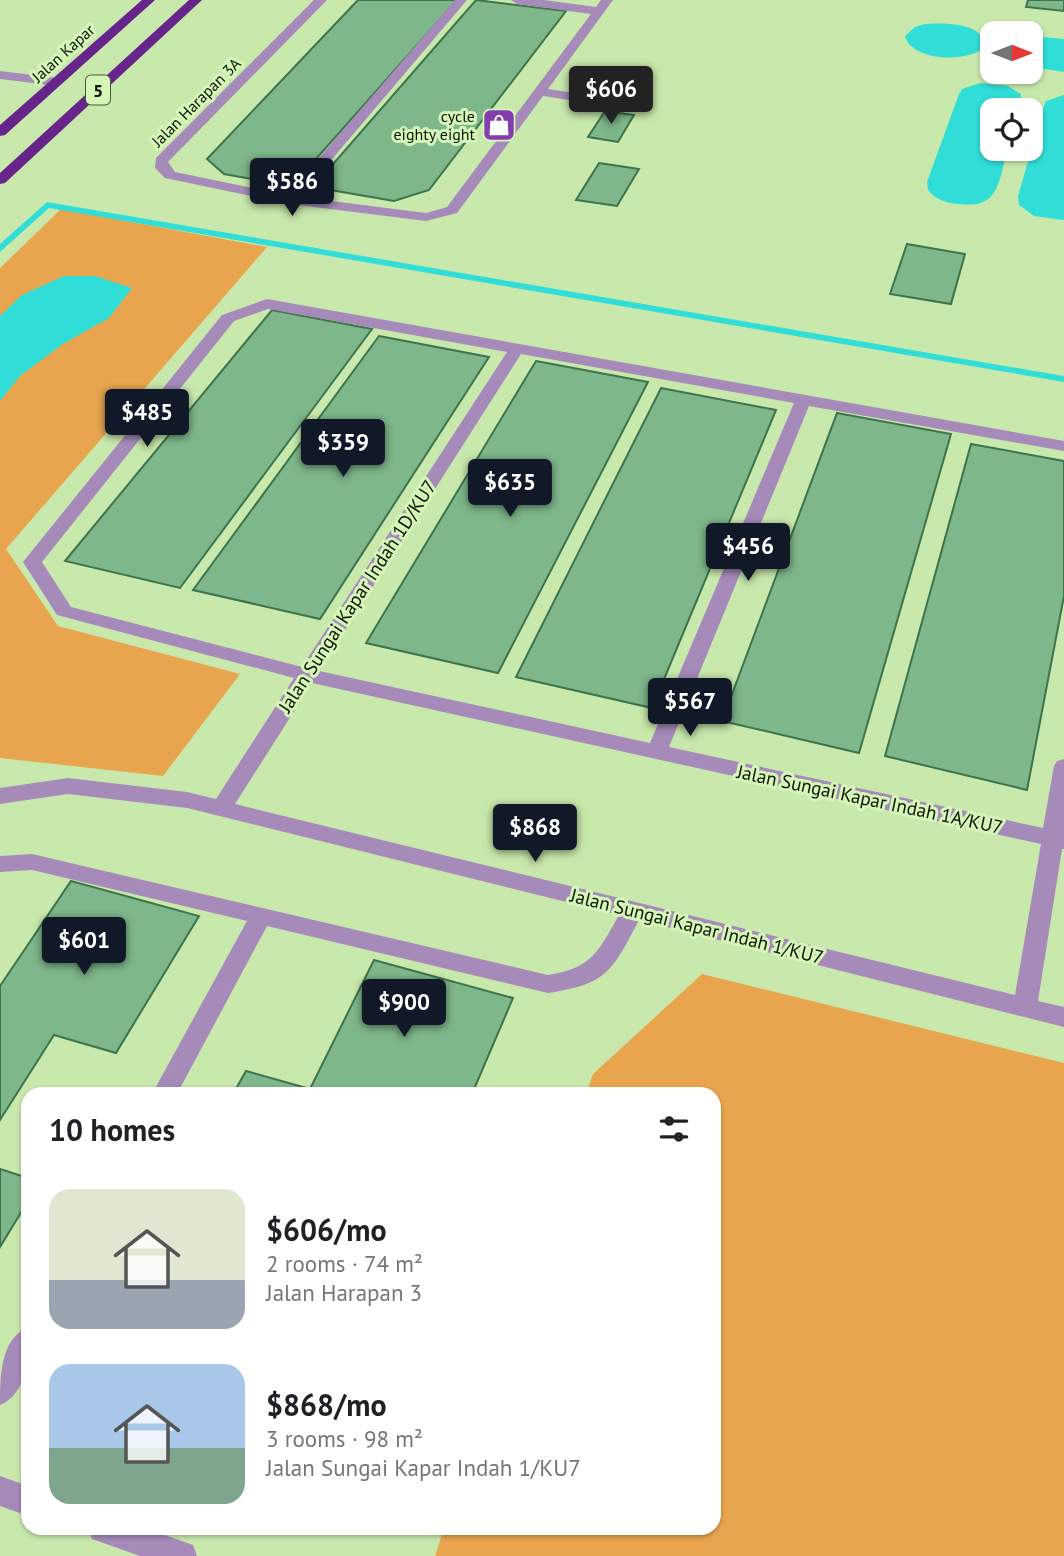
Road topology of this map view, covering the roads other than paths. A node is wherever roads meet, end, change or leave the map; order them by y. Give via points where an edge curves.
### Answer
1 (149, 0) edge
2 (196, 0) edge
3 (321, 0) edge
4 (461, 0) edge
5 (517, 0) edge
6 (603, 6) edge
7 (0, 75) edge
8 (57, 82) junction
9 (540, 91) junction
10 (634, 106) dead end
11 (0, 132) edge
12 (0, 180) edge
13 (290, 200) junction
14 (517, 348) junction
15 (803, 400) junction
16 (1064, 446) edge
17 (307, 675) junction
18 (657, 752) junction
19 (1064, 766) edge
20 (0, 796) edge
21 (221, 808) junction
22 (1058, 840) edge
23 (0, 864) edge
24 (633, 910) junction
25 (261, 916) junction
26 (1025, 1007) junction
27 (1064, 1017) edge
28 (168, 1087) edge
29 (21, 1353) edge
30 (0, 1391) edge
31 (0, 1491) edge
32 (21, 1498) edge
33 (123, 1535) edge
34 (182, 1556) edge

1 - 8 highway, Jalan Kapar / 5
2 - 12 highway, 5
3 - 13 street, Jalan Harapan 3A via 162,161 162,169 170,175
4 - 13 street
5 - 6 street
6 - 9 street
7 - 8 street
8 - 11 highway, Jalan Kapar / 5
9 - 10 street
9 - 13 street, Jalan Harapan 3A via 452,210 442,215
14 - 15 street
14 - 17 street, Jalan Sungai Kapar Indah 1D/KU7
14 - 17 street, Jalan Sungai Kapar Indah 1A/KU7 via 267,304 228,318 32,562 64,611
15 - 16 street
15 - 18 street
17 - 18 street, Jalan Sungai Kapar Indah 1A/KU7
17 - 21 street, Jalan Sungai Kapar Indah 1D/KU7
18 - 22 street, Jalan Sungai Kapar Indah 1A/KU7
19 - 22 street
20 - 21 street, Jalan Sungai Kapar Indah 1/KU7 via 68,786
21 - 24 street, Jalan Sungai Kapar Indah 1/KU7
22 - 26 street
23 - 25 street via 32,862
24 - 25 street via 599,970 576,981 548,984
24 - 26 street, Jalan Sungai Kapar Indah 1/KU7
25 - 28 street
26 - 27 street, Jalan Sungai Kapar Indah 1/KU7
29 - 30 street
31 - 32 street
33 - 34 street

